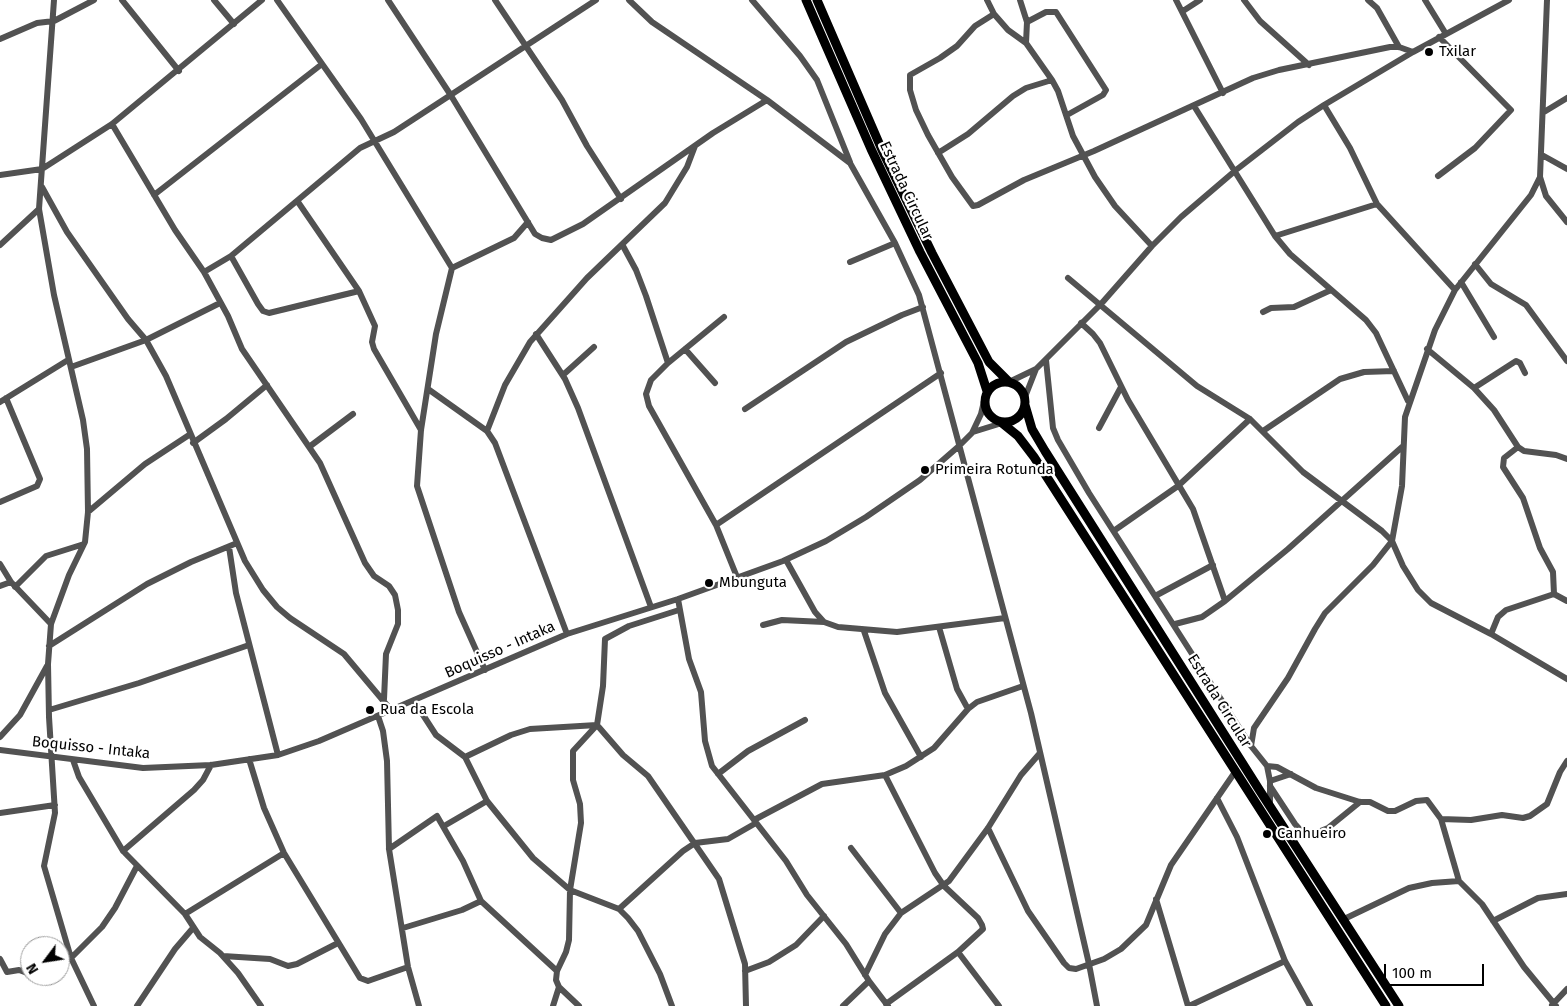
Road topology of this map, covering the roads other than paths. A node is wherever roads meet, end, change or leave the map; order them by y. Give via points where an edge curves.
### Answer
1 (54, 0) edge
2 (94, 0) edge
3 (122, 0) edge
4 (214, 0) edge
5 (262, 0) edge
6 (277, 0) edge
7 (388, 0) edge
8 (495, 0) edge
9 (596, 0) edge
10 (629, 0) edge
11 (752, 0) edge
12 (806, 0) edge
13 (818, 0) edge
14 (987, 0) edge
15 (1020, 0) edge
16 (1176, 0) edge
17 (1200, 0) edge
18 (1244, 0) edge
19 (1368, 0) edge
20 (1425, 0) edge
21 (1509, 0) edge
22 (1547, 0) edge
23 (1183, 11) junction
24 (994, 14) junction
25 (54, 21) junction
26 (1027, 22) junction
27 (234, 24) junction
28 (1446, 34) junction
29 (1439, 38) junction
30 (0, 39) edge
31 (1026, 43) junction
32 (527, 45) junction
33 (1399, 47) junction
34 (1413, 52) junction
35 (322, 64) junction
36 (1309, 65) junction
37 (179, 71) junction
38 (1052, 80) junction
39 (1223, 92) junction
40 (450, 94) junction
41 (1567, 98) edge
42 (767, 100) junction
43 (1324, 105) junction
44 (1194, 106) junction
45 (1544, 112) junction
46 (1067, 115) junction
47 (112, 124) junction
48 (374, 143) junction
49 (695, 146) junction
50 (938, 153) junction
51 (1082, 155) junction
52 (1542, 155) junction
53 (850, 163) junction
54 (42, 169) junction
55 (1567, 169) edge
56 (1236, 170) junction
57 (0, 175) edge
58 (1438, 176) dead end
59 (1540, 177) junction
60 (42, 187) junction
61 (1531, 194) junction
62 (154, 195) junction
63 (1546, 196) junction
64 (620, 199) junction
65 (298, 202) junction
66 (1377, 204) junction
67 (39, 209) junction
68 (528, 222) junction
69 (1567, 222) edge
70 (1275, 236) junction
71 (895, 243) junction
72 (0, 245) edge
73 (623, 246) junction
74 (1152, 246) junction
75 (231, 256) junction
76 (850, 262) dead end
77 (1475, 264) junction
78 (452, 268) junction
79 (204, 272) junction
80 (1068, 278) dead end
81 (1461, 282) junction
82 (1332, 290) junction
83 (1455, 290) junction
84 (359, 291) junction
85 (220, 303) junction
86 (1101, 304) junction
87 (923, 307) junction
88 (1263, 312) dead end
89 (724, 317) dead end
90 (1082, 323) junction
91 (536, 334) junction
92 (1494, 337) dead end
93 (146, 340) junction
94 (594, 347) dead end
95 (685, 349) junction
96 (1427, 349) junction
97 (1046, 360) junction
98 (1567, 361) edge
99 (70, 364) junction
100 (668, 364) junction
101 (1036, 369) junction
102 (1394, 371) junction
103 (1525, 372) dead end
104 (941, 373) junction
105 (563, 375) junction
106 (1009, 382) junction
107 (715, 383) dead end
108 (267, 385) junction
109 (1121, 387) junction
110 (1474, 388) junction
111 (428, 389) junction
112 (986, 394) junction
113 (6, 398) junction
114 (1025, 401) junction
115 (1408, 401) junction
116 (0, 402) edge
117 (745, 409) dead end
118 (352, 414) dead end
119 (1250, 419) junction
120 (1002, 423) junction
121 (1099, 428) dead end
122 (421, 430) junction
123 (487, 431) junction
124 (1263, 431) junction
125 (972, 432) junction
126 (189, 435) junction
127 (193, 443) junction
128 (959, 446) junction
129 (1518, 446) junction
130 (309, 447) junction
131 (1402, 447) junction
132 (1567, 459) edge
133 (1178, 486) junction
134 (1340, 500) junction
135 (0, 502) edge
136 (88, 512) junction
137 (716, 526) junction
138 (1115, 530) junction
139 (1392, 541) junction
140 (237, 543) junction
141 (84, 544) junction
142 (230, 547) junction
143 (786, 560) junction
144 (0, 564) edge
145 (1213, 565) junction
146 (738, 576) junction
147 (13, 585) junction
148 (0, 586) edge
149 (1554, 594) junction
150 (1157, 595) junction
151 (678, 599) junction
152 (1225, 601) junction
153 (1567, 601) edge
154 (651, 607) junction
155 (679, 610) junction
156 (1005, 618) junction
157 (824, 622) junction
158 (51, 624) junction
159 (1175, 624) junction
160 (762, 625) dead end
161 (939, 627) junction
162 (864, 631) junction
163 (567, 634) junction
164 (1491, 634) junction
165 (249, 645) junction
166 (49, 646) junction
167 (48, 664) junction
168 (485, 670) junction
169 (1567, 679) edge
170 (1023, 686) junction
171 (384, 700) junction
172 (414, 701) junction
173 (968, 709) junction
174 (49, 710) junction
175 (391, 710) junction
176 (378, 716) junction
177 (805, 720) dead end
178 (597, 725) junction
179 (1254, 728) junction
180 (1242, 731) junction
181 (0, 738) edge
182 (1251, 746) junction
183 (0, 750) edge
184 (1040, 753) junction
185 (278, 755) junction
186 (50, 756) junction
187 (465, 757) junction
188 (921, 757) junction
189 (249, 759) junction
190 (73, 760) junction
191 (1567, 761) edge
192 (211, 765) junction
193 (1266, 766) junction
194 (1235, 772) junction
195 (718, 774) junction
196 (1291, 774) junction
197 (885, 775) junction
198 (1270, 783) junction
199 (1218, 798) junction
200 (487, 801) junction
201 (1360, 802) junction
202 (55, 805) junction
203 (1270, 805) junction
204 (0, 813) edge
205 (1441, 819) junction
206 (755, 821) junction
207 (444, 826) junction
208 (988, 828) junction
209 (695, 844) junction
210 (389, 848) junction
211 (851, 848) dead end
212 (124, 851) junction
213 (284, 853) junction
214 (137, 866) junction
215 (1459, 881) junction
216 (944, 886) junction
217 (570, 890) junction
218 (1567, 894) edge
219 (1156, 899) junction
220 (481, 901) junction
221 (619, 909) junction
222 (901, 913) junction
223 (185, 914) junction
224 (824, 916) junction
225 (1342, 920) junction
226 (1493, 921) junction
227 (193, 928) junction
228 (403, 928) junction
229 (338, 943) junction
230 (958, 952) junction
231 (223, 956) junction
232 (71, 958) junction
233 (0, 959) edge
234 (1285, 961) junction
235 (1089, 964) junction
236 (408, 967) junction
237 (20, 970) edge
238 (557, 971) junction
239 (745, 971) junction
240 (867, 978) junction
241 (558, 987) junction
242 (1567, 988) edge
243 (887, 1005) edge
244 (1554, 1005) edge
245 (94, 1006) edge
246 (137, 1006) edge
247 (261, 1006) edge
248 (419, 1006) edge
249 (553, 1006) edge
250 (579, 1006) edge
251 (672, 1006) edge
252 (746, 1006) edge
253 (843, 1006) edge
254 (999, 1006) edge
255 (1097, 1006) edge
256 (1188, 1006) edge
257 (1310, 1006) edge
258 (1386, 1006) edge
259 (1399, 1006) edge

1 - 25 street
2 - 25 street
3 - 37 street
4 - 27 street
5 - 27 street
6 - 35 street
7 - 40 street
8 - 32 street
9 - 32 street
10 - 42 street via 652,22
11 - 53 street via 817,80
12 - 112 main road, Estrada Circular via 882,174 978,363
13 - 106 main road, Estrada Circular via 882,150 932,253 989,362
14 - 24 street
15 - 26 street
16 - 23 street
17 - 23 street
18 - 36 street via 1260,21
19 - 33 street via 1377,8
20 - 28 street
21 - 28 street
22 - 45 street
23 - 39 street
24 - 31 street
24 - 50 street via 976,26 958,46 910,75 910,90 916,110
25 - 30 street via 37,23
25 - 54 street
26 - 31 street
26 - 46 street via 1046,12 1056,12 1106,90 1103,95
27 - 37 street
28 - 29 street
29 - 34 street
29 - 58 street via 1511,110 1475,148
31 - 38 street
32 - 40 street
32 - 64 street
33 - 34 street
33 - 36 street
34 - 43 street
35 - 48 street
35 - 62 street
36 - 39 street via 1268,73
37 - 47 street
38 - 46 street
38 - 50 street via 1013,96 968,134
39 - 44 street
40 - 48 street
40 - 68 street
41 - 45 street
42 - 49 street
42 - 53 street
43 - 56 street
43 - 66 street
44 - 51 street
44 - 56 street
45 - 52 street
46 - 51 street
47 - 54 street
47 - 62 street
48 - 65 street via 348,157
48 - 78 street
49 - 64 street
49 - 73 street via 687,167 665,203
50 - 51 street via 973,206
51 - 74 street via 1115,206
52 - 55 street
52 - 59 street
53 - 71 street
54 - 57 street
54 - 60 street
56 - 70 street
56 - 74 street
59 - 61 street
59 - 63 street
60 - 67 street
60 - 93 street via 67,232
61 - 63 street
61 - 77 street
62 - 79 street
63 - 69 street
64 - 68 street via 583,224 551,240 535,234
65 - 75 street
65 - 84 street
66 - 70 street
66 - 83 street
67 - 72 street
67 - 99 street
68 - 78 street via 514,238
70 - 82 street via 1295,259
71 - 76 street
71 - 87 street
73 - 91 street via 587,278
73 - 100 street via 646,296
74 - 86 street
75 - 79 street
75 - 84 street via 258,304 269,313
77 - 81 street
77 - 98 street via 1491,284 1526,305
78 - 111 street via 436,334
79 - 85 street
80 - 86 street
81 - 83 street
81 - 92 street
82 - 88 street via 1294,307 1271,308
82 - 102 street via 1366,320
83 - 96 street
84 - 122 street via 375,326 374,349
85 - 93 street
85 - 108 street via 242,348
86 - 90 street
86 - 119 street via 1197,386
87 - 104 street
87 - 117 street via 846,342
89 - 95 street
90 - 97 street
90 - 109 street via 1100,343
91 - 105 street
91 - 123 street via 505,385
93 - 99 street
93 - 126 street via 166,376
94 - 105 street
95 - 100 street
95 - 107 street
96 - 110 street
96 - 115 street
97 - 101 street
97 - 138 street via 1053,428 1067,457
99 - 113 street
99 - 136 street via 87,449
100 - 137 street via 647,387 648,406
101 - 106 street
101 - 114 street
102 - 115 street
102 - 124 street via 1364,372 1340,379
103 - 110 street via 1516,361
104 - 128 street
104 - 137 street
105 - 154 street via 588,433
106 - 112 main road via 999,382
106 - 114 main road via 1019,387
108 - 127 street
108 - 130 street
109 - 121 street
109 - 133 street
110 - 129 street via 1494,410
111 - 122 street
111 - 123 street
112 - 120 main road via 986,410
112 - 125 street
113 - 116 street
113 - 135 street via 40,480 37,486
114 - 120 main road via 1019,416
114 - 203 main road, Estrada Circular via 1032,429
115 - 131 street
118 - 130 street
119 - 124 street
119 - 133 street
120 - 125 street
120 - 194 main road, Estrada Circular via 1018,436 1034,457
122 - 168 street via 418,496 459,612
123 - 163 street via 509,478
124 - 134 street via 1303,472
125 - 128 street, Boquisso - Intaka
126 - 127 street
126 - 136 street via 145,464
127 - 140 street
128 - 143 street, Boquisso - Intaka via 920,480 866,517
128 - 156 street
129 - 132 street via 1524,451
129 - 149 street via 1504,458 1503,467 1523,498 1540,548 1553,572
130 - 171 street via 320,463 365,563 395,595 398,624 386,654
131 - 134 street
131 - 139 street via 1402,486
133 - 138 street
133 - 145 street via 1194,509
134 - 139 street via 1357,510
134 - 152 street via 1288,549
136 - 141 street
137 - 146 street
138 - 150 street
139 - 164 street via 1403,566 1431,604
139 - 179 street via 1325,613 1288,678
140 - 142 street
140 - 171 street via 263,590 277,607 344,654
141 - 147 street via 46,556
141 - 158 street
142 - 165 street via 236,593
142 - 166 street via 147,584
143 - 146 street, Boquisso - Intaka
143 - 157 street
144 - 147 street
145 - 150 street
145 - 152 street
146 - 151 street, Boquisso - Intaka
147 - 148 street
147 - 158 street
149 - 153 street
149 - 164 street via 1501,612
150 - 159 street
151 - 154 street, Boquisso - Intaka
151 - 155 street
152 - 159 street via 1202,617
154 - 163 street, Boquisso - Intaka
155 - 178 street via 629,626 605,638
155 - 195 street via 689,659 701,692 708,756
156 - 161 street
156 - 170 street
157 - 160 street via 782,620
157 - 162 street
158 - 166 street
159 - 180 street
161 - 162 street via 897,632
161 - 173 street via 957,689
162 - 188 street via 885,693
163 - 168 street, Boquisso - Intaka
164 - 169 street
165 - 174 street
165 - 185 street
166 - 167 street
167 - 174 street
167 - 181 street via 20,715
168 - 172 street, Boquisso - Intaka
170 - 173 street via 984,699
170 - 184 street
171 - 175 street
172 - 175 street, Boquisso - Intaka
172 - 187 street via 436,735
173 - 188 street via 950,732
174 - 186 street
175 - 176 street, Boquisso - Intaka
176 - 185 street, Boquisso - Intaka
176 - 210 street via 386,761
177 - 195 street via 748,751
178 - 187 street via 530,729
178 - 209 street via 648,776
178 - 217 street via 573,751 581,824
179 - 180 street
179 - 182 street
180 - 182 street
182 - 193 street
183 - 186 street, Boquisso - Intaka
184 - 208 street via 1021,775
184 - 235 street
185 - 189 street, Boquisso - Intaka
186 - 190 street, Boquisso - Intaka
186 - 202 street
187 - 200 street
188 - 197 street
189 - 192 street, Boquisso - Intaka
189 - 213 street via 264,808
190 - 192 street, Boquisso - Intaka via 143,768
190 - 212 street via 79,777
191 - 205 street via 1547,804 1530,816
192 - 212 street via 194,790
193 - 196 street
193 - 198 street
194 - 199 street
194 - 258 main road, Estrada Circular
195 - 206 street
196 - 198 street
196 - 201 street via 1316,788
197 - 206 street via 822,784
197 - 216 street
198 - 201 street via 1295,824 1308,836 1328,828
198 - 203 street
199 - 219 street via 1178,854
199 - 234 street
200 - 207 street
200 - 217 street via 533,858
201 - 205 street via 1395,811 1416,800 1428,800
202 - 204 street
202 - 232 street via 54,829 44,866
203 - 225 main road, Estrada Circular
205 - 215 street
206 - 209 street via 728,839
206 - 224 street
207 - 210 street via 439,817 434,817
207 - 220 street
208 - 216 street
208 - 235 street via 1028,911 1064,963 1069,968
209 - 221 street
209 - 239 street via 719,879
210 - 228 street
211 - 222 street
212 - 214 street
213 - 223 street
213 - 229 street
214 - 223 street
214 - 232 street via 102,927
215 - 225 street via 1409,888
215 - 226 street via 1482,904
216 - 222 street
216 - 230 street via 982,925 980,933
217 - 221 street
217 - 238 street via 569,940
218 - 226 street via 1538,898
219 - 235 street via 1146,925 1104,959
219 - 256 street
220 - 228 street
220 - 238 street
221 - 251 street via 638,931
222 - 240 street via 885,934
223 - 227 street
224 - 239 street via 796,945 769,962
224 - 240 street
225 - 259 main road, Estrada Circular
226 - 244 street
227 - 231 street
227 - 246 street via 170,955
228 - 236 street
229 - 231 street via 288,966 270,959
229 - 236 street via 364,981
230 - 243 street
230 - 254 street
231 - 247 street
232 - 245 street
233 - 237 street via 7,972
234 - 256 street
234 - 257 street
235 - 255 street
236 - 248 street
238 - 241 street
239 - 252 street
240 - 243 street
240 - 253 street
241 - 249 street
241 - 250 street
242 - 244 street

